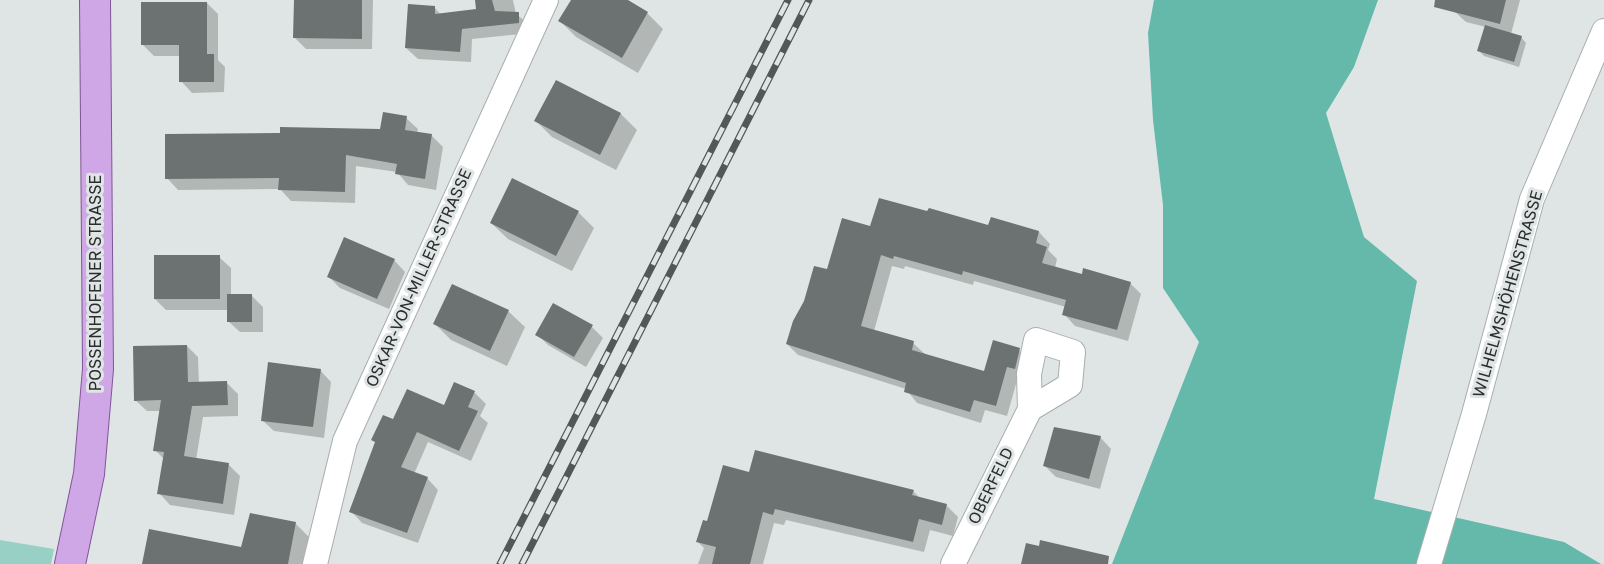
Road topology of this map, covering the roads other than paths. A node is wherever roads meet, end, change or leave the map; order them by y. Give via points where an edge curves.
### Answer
1 (95, 0) edge
2 (546, 0) edge
3 (1604, 31) edge
4 (1030, 409) dead end
5 (70, 564) edge
6 (315, 564) edge
7 (953, 564) edge
8 (1429, 564) edge

1 - 5 main road, POSSENHOFENER STRASSE via 98,369 88,474
2 - 6 street, OSKAR-VON-MILLER-STRASSE via 345,441
3 - 8 street, WILHELMSHÖHENSTRASSE via 1532,199
4 - 7 street, OBERFELD

